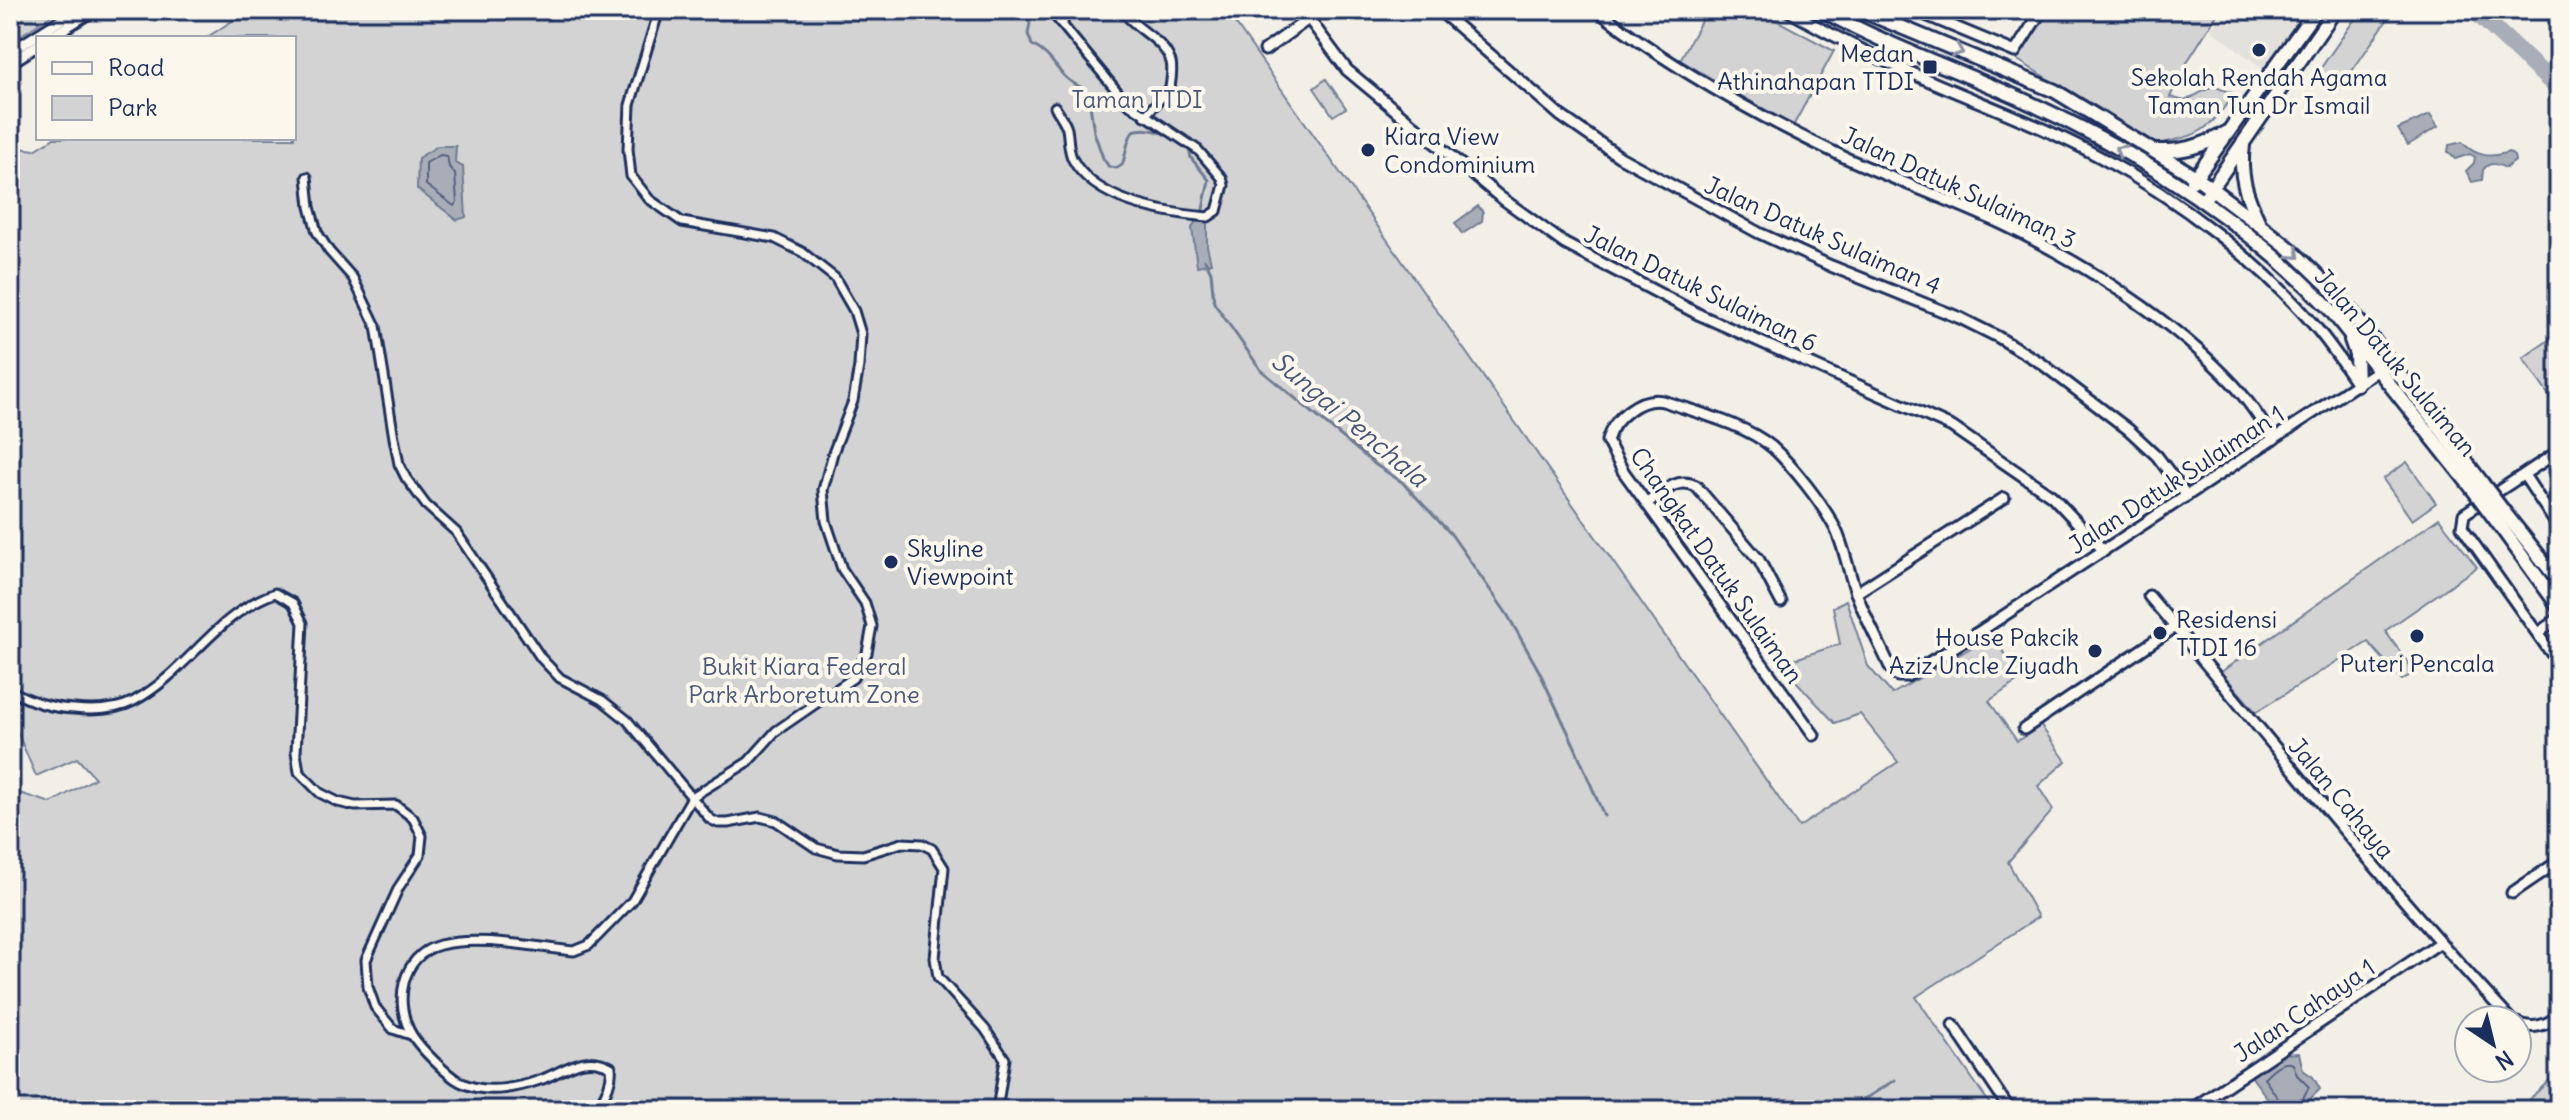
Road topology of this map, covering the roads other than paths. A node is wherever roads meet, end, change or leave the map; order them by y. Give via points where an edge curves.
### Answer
1 (77, 10) edge
2 (94, 10) edge
3 (659, 10) edge
4 (1050, 10) edge
5 (1064, 10) edge
6 (1122, 10) edge
7 (1321, 10) edge
8 (1439, 10) edge
9 (1597, 10) edge
10 (1787, 10) edge
11 (1822, 10) edge
12 (1914, 10) edge
13 (2042, 10) edge
14 (2316, 10) edge
15 (2335, 10) edge
16 (1865, 11) edge
17 (1933, 14) edge
18 (1309, 19) junction
19 (1063, 24) junction
20 (52, 36) edge
21 (36, 46) edge
22 (1265, 50) dead end
23 (10, 52) edge
24 (10, 63) edge
25 (2055, 91) junction
26 (1055, 107) dead end
27 (1145, 116) junction
28 (2064, 119) junction
29 (2229, 132) junction
30 (2244, 142) junction
31 (2153, 151) junction
32 (307, 177) dead end
33 (2196, 177) junction
34 (2212, 188) junction
35 (2187, 190) junction
36 (2203, 201) junction
37 (2261, 226) junction
38 (2349, 334) junction
39 (2391, 361) junction
40 (2378, 370) junction
41 (2357, 384) junction
42 (2274, 439) junction
43 (2559, 451) edge
44 (2524, 475) junction
45 (2477, 486) junction
46 (2187, 496) junction
47 (2004, 498) dead end
48 (1647, 503) junction
49 (2502, 520) junction
50 (2559, 528) edge
51 (2104, 551) junction
52 (2559, 581) edge
53 (1856, 593) junction
54 (2149, 596) dead end
55 (1781, 602) dead end
56 (2559, 607) edge
57 (2559, 618) edge
58 (2175, 627) junction
59 (1982, 630) joint
60 (2538, 633) junction
61 (2559, 664) edge
62 (10, 690) edge
63 (2024, 729) dead end
64 (1814, 735) dead end
65 (692, 797) junction
66 (2559, 861) edge
67 (2512, 893) dead end
68 (2439, 943) junction
69 (2496, 1004) edge
70 (2559, 1014) edge
71 (1953, 1025) dead end
72 (2533, 1027) edge
73 (411, 1035) junction
74 (2196, 1109) edge
75 (596, 1110) edge
76 (997, 1110) edge
77 (2010, 1110) edge

1 - 23 street
2 - 20 street
3 - 65 street via 630,105 631,176 649,199 682,222 774,238 802,252 835,278 861,334 853,401 823,490 826,521 842,569 865,603 872,626 867,653 853,678 776,731 748,762
4 - 19 street
5 - 19 street
6 - 27 street via 1154,38 1171,63 1170,88
7 - 18 street
8 - 46 street, Jalan Datuk Sulaiman 4 via 1561,116 1620,157 1759,233 1960,318 2041,363 2129,430
9 - 42 street, Jalan Datuk Sulaiman 3 via 1734,101 1846,158 2002,224 2108,283 2205,356 2236,387
10 - 41 street, Jalan Datuk Sulaiman via 1891,64 2061,137 2162,195 2267,277 2318,329
11 - 28 main road, Jalan Datuk Sulaiman
12 - 17 street
13 - 17 street via 2015,52
14 - 29 main road
15 - 30 main road
16 -> 25 main road, Jalan Datuk Sulaiman
18 - 22 street
18 - 51 street, Jalan Datuk Sulaiman 6 via 1347,70 1565,244 1708,318 1952,427 2052,496
19 - 27 street via 1126,102
21 - 24 street
25 - 28 main road via 2068,104
25 - 31 main road, Jalan Datuk Sulaiman
26 - 27 street via 1066,127 1071,158 1086,179 1163,212 1208,217 1217,211 1222,178 1198,150
35 -> 28 main road, Jalan Datuk Sulaiman
29 - 31 main road via 2193,148
29 - 33 main road
30 - 34 main road
30 - 37 main road via 2244,185
31 - 33 main road, Jalan Datuk Sulaiman
32 - 65 street via 317,232 353,278 376,326 399,464 406,478 456,532 541,658 560,678 627,720
33 - 34 main road, Jalan Datuk Sulaiman
33 - 35 main road
34 - 36 main road
34 - 37 main road, Jalan Datuk Sulaiman
35 - 36 main road, Jalan Datuk Sulaiman
36 - 38 main road, Jalan Datuk Sulaiman via 2306,284
37 -> 39 main road, Jalan Datuk Sulaiman via 2341,298
38 - 40 main road, Jalan Datuk Sulaiman
38 - 41 main road
39 - 40 street, Jalan Datuk Sulaiman 1
39 - 45 main road, Jalan Datuk Sulaiman
40 - 41 street, Jalan Datuk Sulaiman 1
40 - 45 main road, Jalan Datuk Sulaiman
41 - 42 street, Jalan Datuk Sulaiman 1
42 - 46 street, Jalan Datuk Sulaiman 1
43 - 44 street
44 - 50 street
44 - 60 street via 2464,514 2462,527
45 - 49 main road, Jalan Datuk Sulaiman, bridge
46 - 51 street, Jalan Datuk Sulaiman 1
47 - 53 street
48 - 53 street, Changkat Datuk Sulaiman via 1607,441 1616,421 1641,403 1658,399 1726,422 1770,446 1800,477 1836,529
48 - 55 street via 1679,482 1696,486 1759,560
48 - 64 street, Changkat Datuk Sulaiman
49 - 52 main road, Jalan Datuk Sulaiman
49 - 56 main road, Jalan Datuk Sulaiman
51 - 59 street, Jalan Datuk Sulaiman 1
53 - 59 street, Changkat Datuk Sulaiman via 1898,676 1907,676
54 - 58 street, Jalan Cahaya
57 - 60 street
58 - 63 street
58 - 68 street, Jalan Cahaya
60 - 61 street
62 - 73 street via 47,708 100,711 133,702 255,601 275,593 293,603 303,623 299,772 338,802 396,805 413,818 422,836 420,855 399,887 366,960 375,1007 393,1029
65 - 73 street via 632,901 589,945 574,951 469,941 440,945 416,958 402,987
65 - 76 street via 718,823 760,817 776,821 816,848 838,854 863,855 902,843 932,849 944,868 935,958 938,977 1005,1059
66 - 67 street
68 - 69 street, Jalan Cahaya
68 - 74 street, Jalan Cahaya 1
70 - 72 street
71 - 77 street
73 - 75 street via 459,1082 478,1087 505,1089 574,1063 599,1061 611,1067 612,1077

